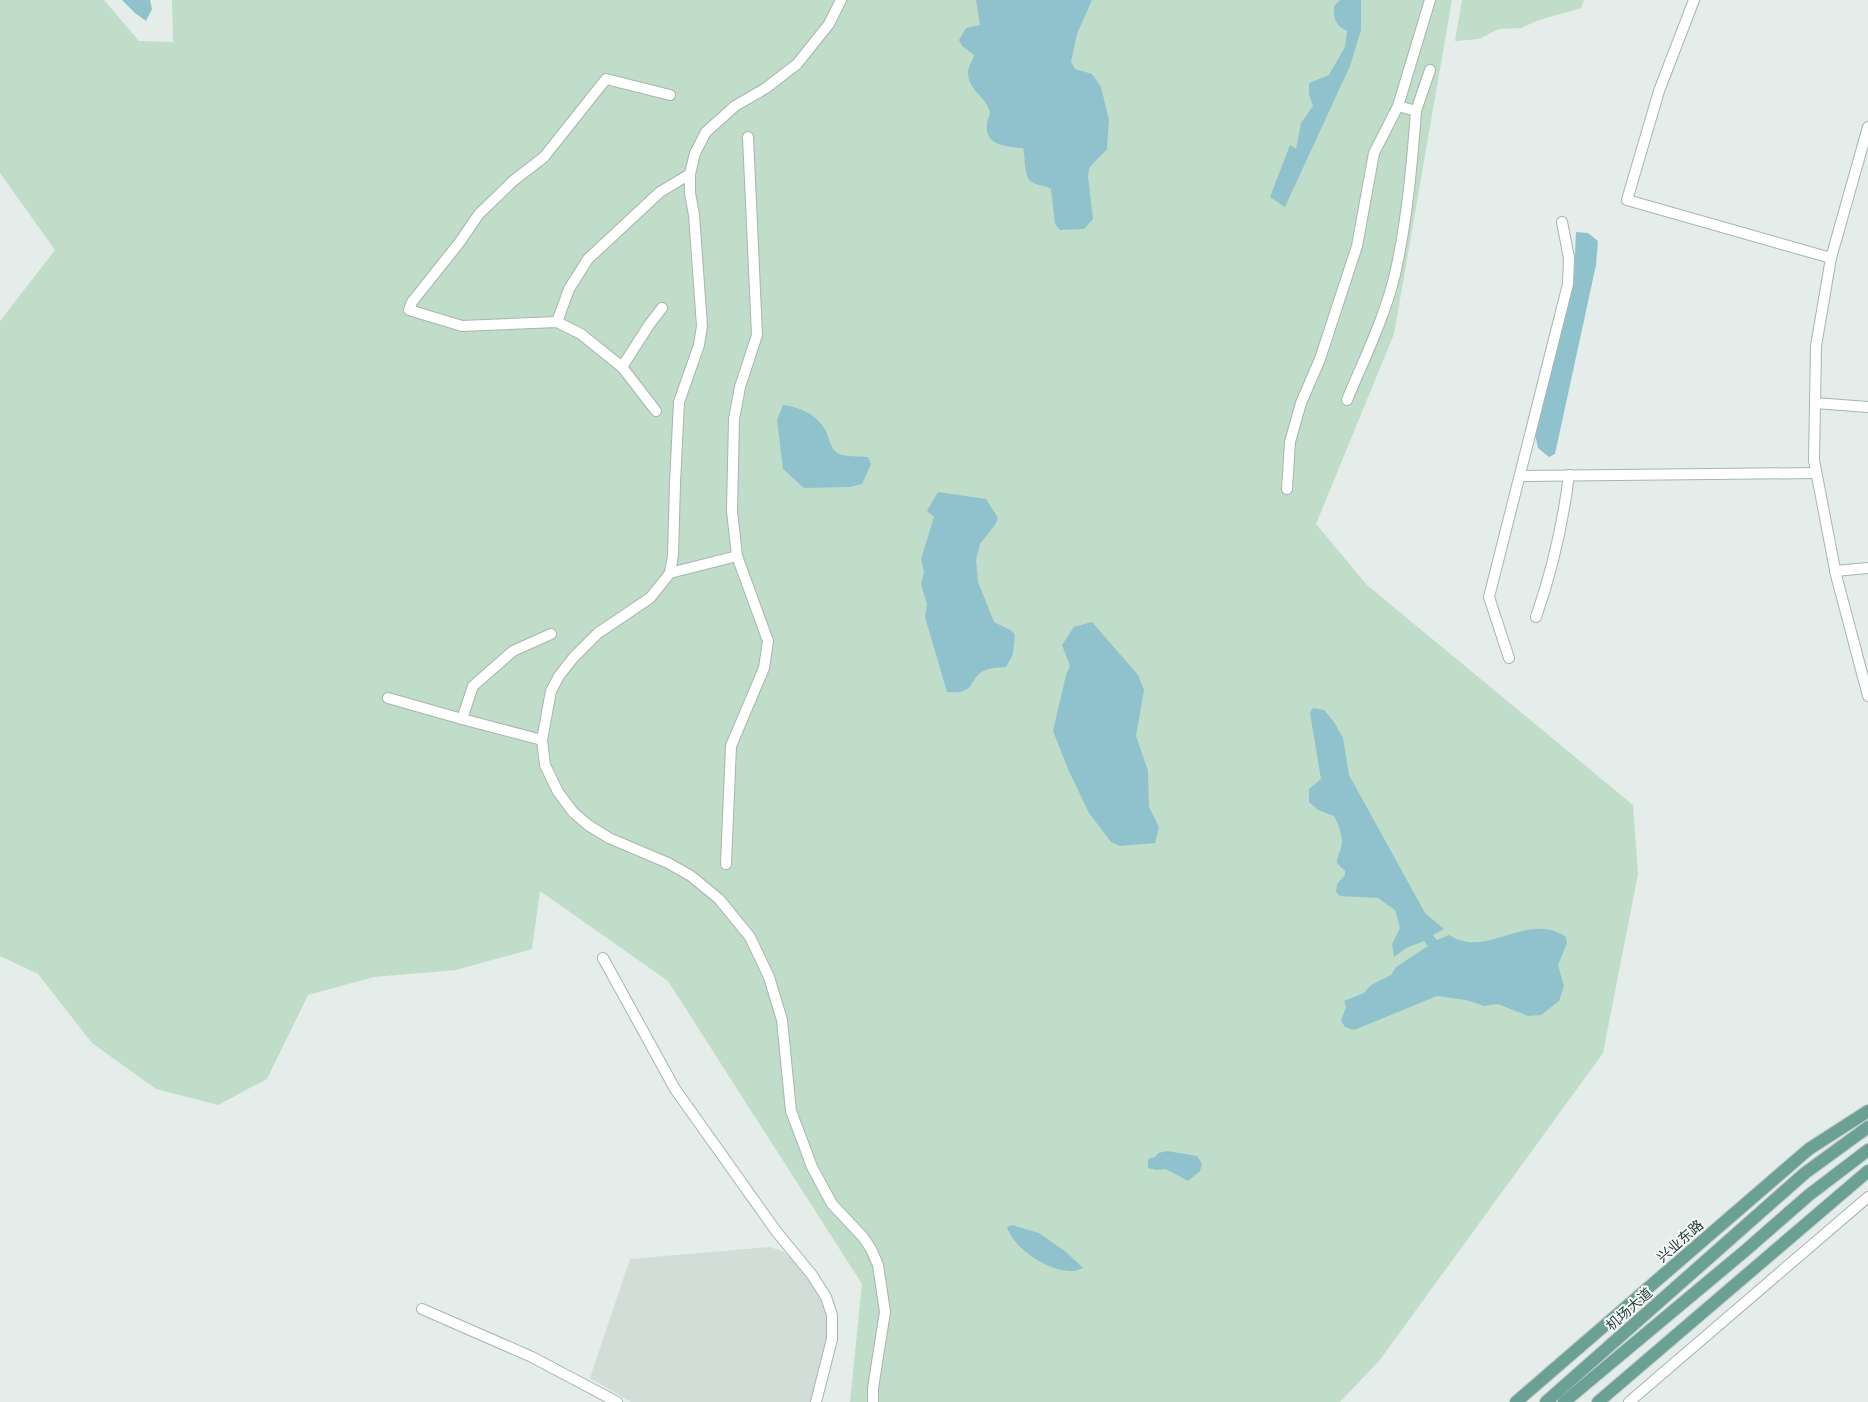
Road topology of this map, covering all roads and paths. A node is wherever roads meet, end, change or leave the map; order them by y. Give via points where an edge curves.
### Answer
1 (841, 0) edge
2 (1430, 0) edge
3 (1694, 0) edge
4 (1430, 70) dead end
5 (670, 95) dead end
6 (1398, 106) junction
7 (1416, 110) junction
8 (1868, 127) edge
9 (748, 137) dead end
10 (690, 174) junction
11 (1562, 222) dead end
12 (1831, 258) junction
13 (662, 308) dead end
14 (557, 322) junction
15 (622, 367) junction
16 (1347, 400) dead end
17 (1815, 403) junction
18 (1868, 407) edge
19 (656, 410) dead end
20 (1816, 473) junction
21 (1569, 475) junction
22 (1520, 476) junction
23 (1287, 489) dead end
24 (737, 556) junction
25 (1868, 568) edge
26 (1835, 571) junction
27 (670, 574) junction
28 (1536, 616) dead end
29 (551, 634) dead end
30 (1508, 658) dead end
31 (1868, 696) edge
32 (388, 698) dead end
33 (462, 719) junction
34 (542, 740) junction
35 (726, 864) dead end
36 (603, 958) dead end
37 (1868, 1111) edge
38 (1868, 1127) edge
39 (1868, 1150) edge
40 (1868, 1171) edge
41 (1868, 1197) edge
42 (422, 1309) dead end
43 (617, 1402) edge
44 (816, 1402) edge
45 (873, 1402) edge
46 (1516, 1402) edge
47 (1546, 1402) edge
48 (1564, 1402) edge
49 (1598, 1402) edge
50 (1629, 1402) edge

1 - 10 street via 829,24 797,64 735,106 706,132 695,153
2 - 6 street
3 - 12 street via 1659,91 1628,200
4 - 7 street
5 - 14 street via 606,79 544,157 479,214 412,302 410,310 462,326
6 - 7 street
6 - 23 street via 1374,153 1356,246 1320,359 1301,403 1290,442
7 - 16 street via 1412,172 1395,275
8 - 12 street
9 - 24 street via 757,335 740,388 734,420 732,511
10 - 14 street via 660,192 588,259 569,289
10 - 27 street via 702,326 679,402
11 - 22 street via 1569,258 1568,284
12 - 17 street via 1816,346
13 - 15 street
14 - 15 street via 581,334
15 - 19 street
17 - 18 street
17 - 20 street
20 - 21 street
20 - 26 street
21 - 22 street
21 - 28 street via 1563,521
22 - 30 street via 1489,597
24 - 27 street
24 - 35 street via 768,641 764,668 731,746
25 - 26 street
26 - 31 street
27 - 34 street via 650,598 598,633 559,676 551,691
29 - 33 street via 513,652 473,686
32 - 33 street
33 - 34 street
34 - 45 street via 545,765 558,792 573,812 609,838 691,876 719,899 750,937 769,976 782,1020 791,1111 812,1167 832,1204 862,1237 878,1265 885,1312
36 - 44 street via 675,1089 826,1297 832,1315 832,1340
37 - 46 main road, 兴业东路 via 1809,1150
38 - 47 main road, 机场大道 via 1805,1173
39 - 48 main road via 1809,1195
40 - 49 main road
41 - 50 street
42 - 43 street via 532,1357

